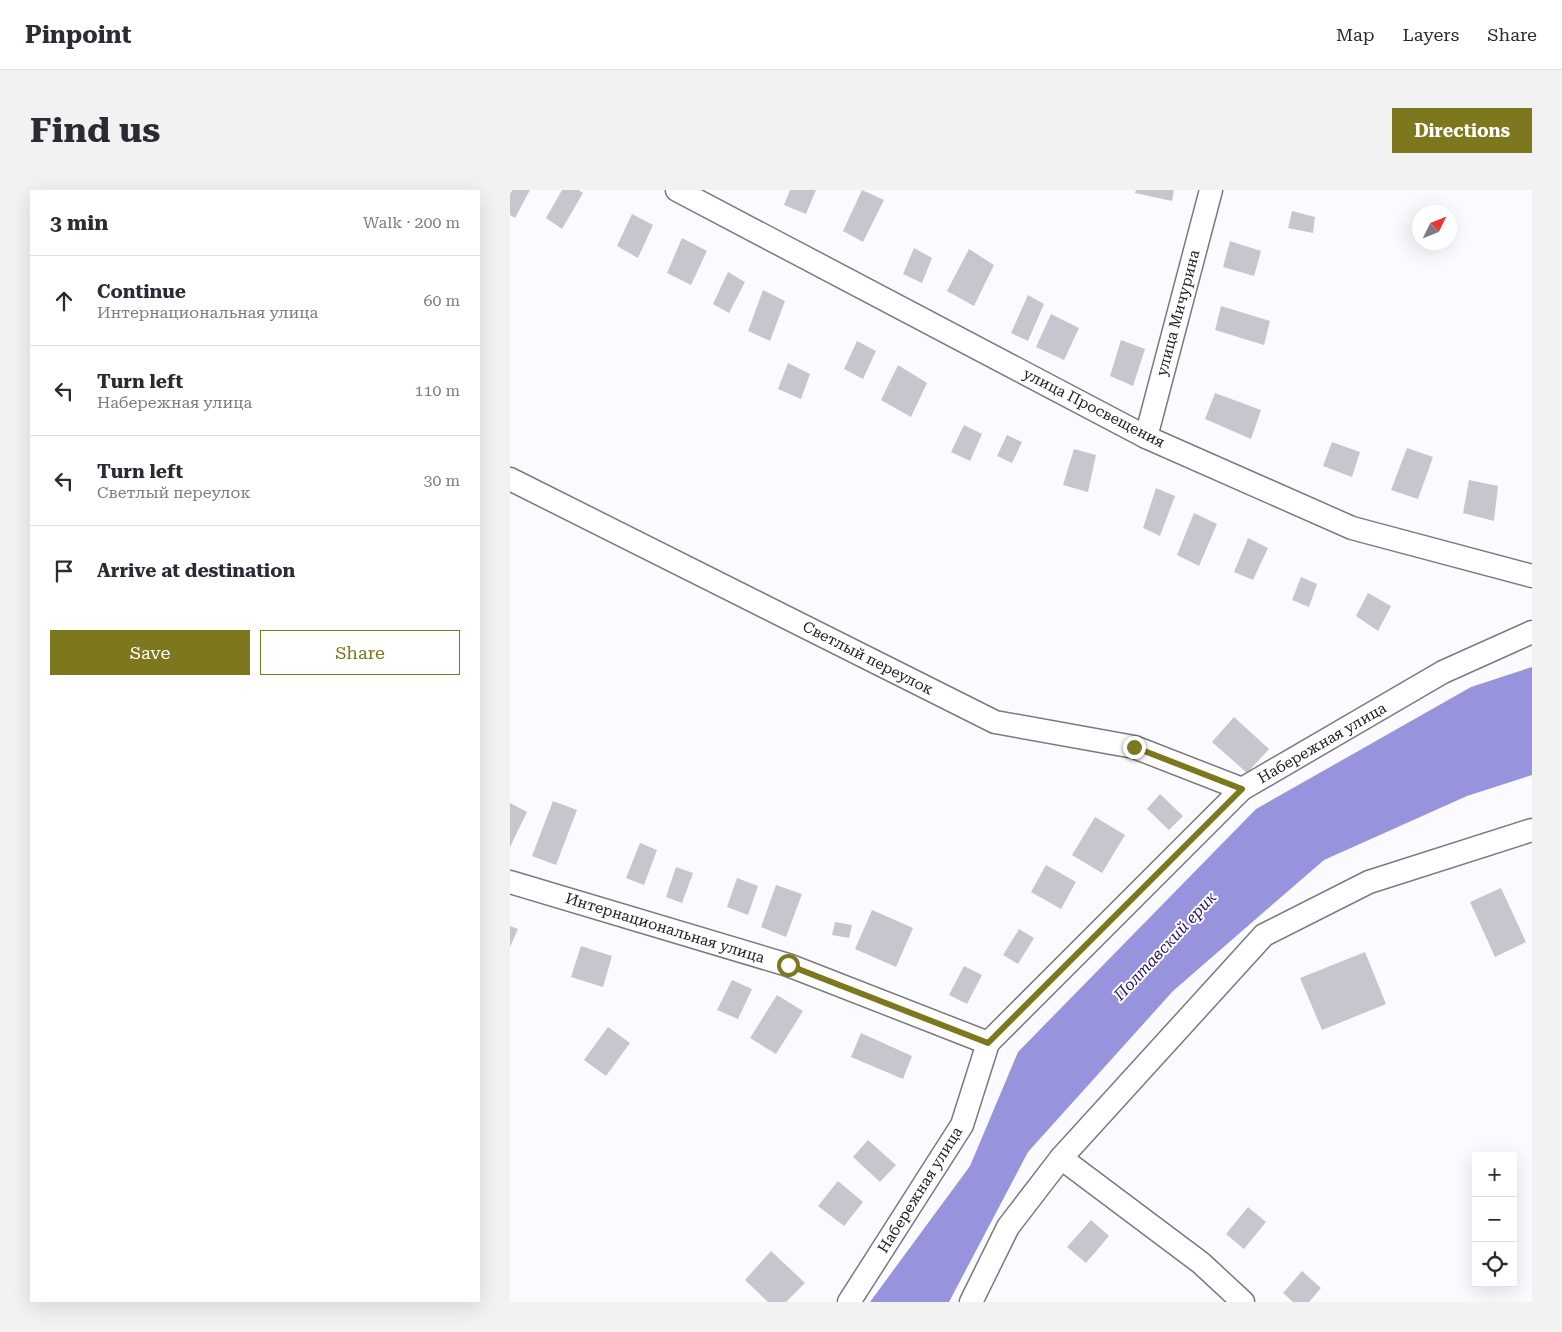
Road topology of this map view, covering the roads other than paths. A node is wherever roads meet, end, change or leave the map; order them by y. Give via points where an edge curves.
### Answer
1 (677, 190) edge
2 (1210, 190) edge
3 (1146, 437) junction
4 (510, 479) edge
5 (1532, 576) edge
6 (1532, 632) edge
7 (1242, 789) junction
8 (1532, 830) edge
9 (510, 882) edge
10 (988, 1043) junction
11 (1061, 1158) junction
12 (849, 1302) edge
13 (971, 1302) edge
14 (1242, 1302) edge

1 - 3 street, улица Просвещения
2 - 3 street, улица Мичурина
3 - 5 street, улица Просвещения via 1352,528
4 - 7 street, Светлый переулок via 994,722 1134,747
6 - 7 street, Набережная улица via 1443,672
7 - 10 street, Набережная улица
8 - 11 street via 1369,882 1264,935
9 - 10 street, Интернациональная улица via 788,965
10 - 12 street, Набережная улица via 962,1125
11 - 13 street via 1008,1227
11 - 14 street via 1201,1263

